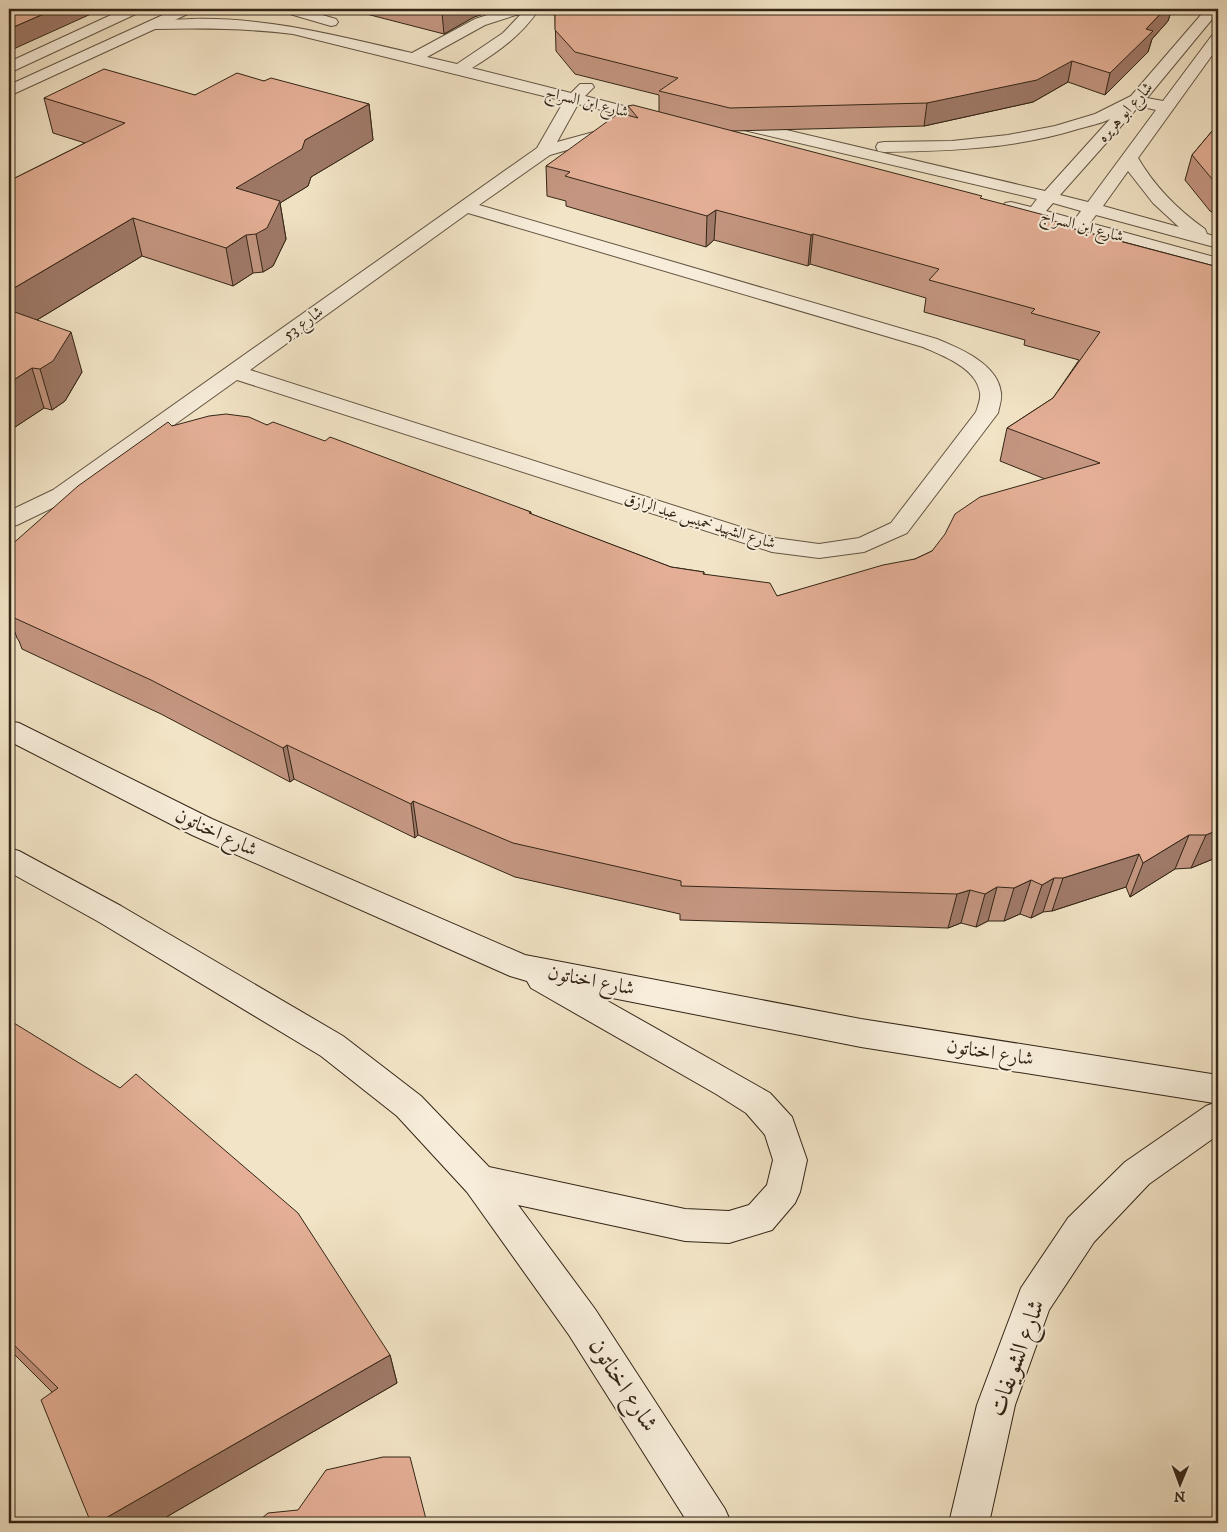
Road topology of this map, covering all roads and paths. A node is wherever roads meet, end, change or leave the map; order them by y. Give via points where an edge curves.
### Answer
1 (135, 9) edge
2 (188, 9) edge
3 (288, 9) edge
4 (520, 9) edge
5 (532, 9) edge
6 (1213, 9) edge
7 (154, 25) junction
8 (1218, 36) edge
9 (432, 48) junction
10 (414, 58) junction
11 (476, 59) junction
12 (1172, 62) junction
13 (1218, 63) edge
14 (1197, 66) junction
15 (9, 68) edge
16 (459, 70) junction
17 (586, 87) junction
18 (9, 91) edge
19 (574, 98) junction
20 (1135, 100) junction
21 (1166, 107) junction
22 (675, 117) joint
23 (711, 117) edge
24 (658, 120) junction
25 (716, 134) edge
26 (833, 145) junction
27 (774, 148) edge
28 (544, 151) junction
29 (1129, 158) junction
30 (1049, 197) junction
31 (996, 204) edge
32 (465, 208) junction
33 (1091, 208) junction
34 (1034, 213) junction
35 (1080, 225) junction
36 (1214, 242) edge
37 (1218, 264) edge
38 (234, 372) junction
39 (61, 495) junction
40 (9, 520) edge
41 (34, 532) edge
42 (9, 730) edge
43 (9, 859) edge
44 (521, 967) junction
45 (1218, 1089) edge
46 (1218, 1116) edge
47 (479, 1181) junction
48 (711, 1523) edge
49 (969, 1523) edge

1 - 15 street
2 - 7 street
3 - 9 street, شارع ابن السراج
4 - 9 street via 480,22
5 - 11 street via 525,20
6 - 12 street, شارع ابو هريره
7 - 10 street, شارع ابن السراج via 254,25 293,30
7 - 18 street
8 - 14 street, شارع ابو هريره
9 - 10 street
9 - 11 street, شارع ابن السراج
10 - 16 street, شارع ابن السراج
11 - 16 street
11 - 17 street, شارع ابن السراج
12 - 14 street
12 - 20 street, شارع ابو هريره
13 - 14 street
14 - 21 street, شارع ابو هريره
16 - 19 street, شارع ابن السراج
17 - 19 street, شارع 53
17 - 22 street, شارع ابن السراج
19 - 24 street, شارع ابن السراج
19 - 28 street, شارع 53
20 - 21 street
20 - 26 street via 1101,117 1008,140 893,148
20 - 30 street, شارع ابو هريره
21 - 29 street, شارع ابو هريره
22 - 24 street, شارع 53
23 - 26 street, شارع ابن السراج
24 - 28 street, شارع 53
25 - 27 street
26 - 30 street, شارع ابن السراج
28 - 32 street, شارع 53
29 - 33 street, شارع ابو هريره
29 - 36 street via 1138,174 1168,209
30 - 33 street, شارع ابن السراج
30 - 34 street, شارع ابو هريره
31 - 34 street, شارع ابن السراج
32 - 38 street, شارع 53
32 - 38 street, شارع الشهيد خميس عبد الرازق via 930,343 960,356 981,373 991,393 987,413 899,528 864,545 819,551 772,545
33 - 35 street, شارع ابو هريره
33 - 36 street, شارع ابن السراج
34 - 35 street, شارع ابن السراج
35 - 37 street, شارع ابن السراج
38 - 39 street, شارع 53
39 - 40 street, شارع 53
39 - 41 street, شارع 53
42 - 44 street, شارع اخناتون via 202,827
43 - 47 street, شارع اخناتون via 110,914 332,1046 409,1106
44 - 45 street, شارع اخناتون via 861,1033
44 - 47 street via 758,1103 780,1128 790,1160 783,1192 760,1218 729,1227 677,1224
46 - 49 street, شارع الشويفات via 1137,1173 1081,1230 1034,1301 996,1405
47 - 48 street, شارع اخناتون via 582,1322

